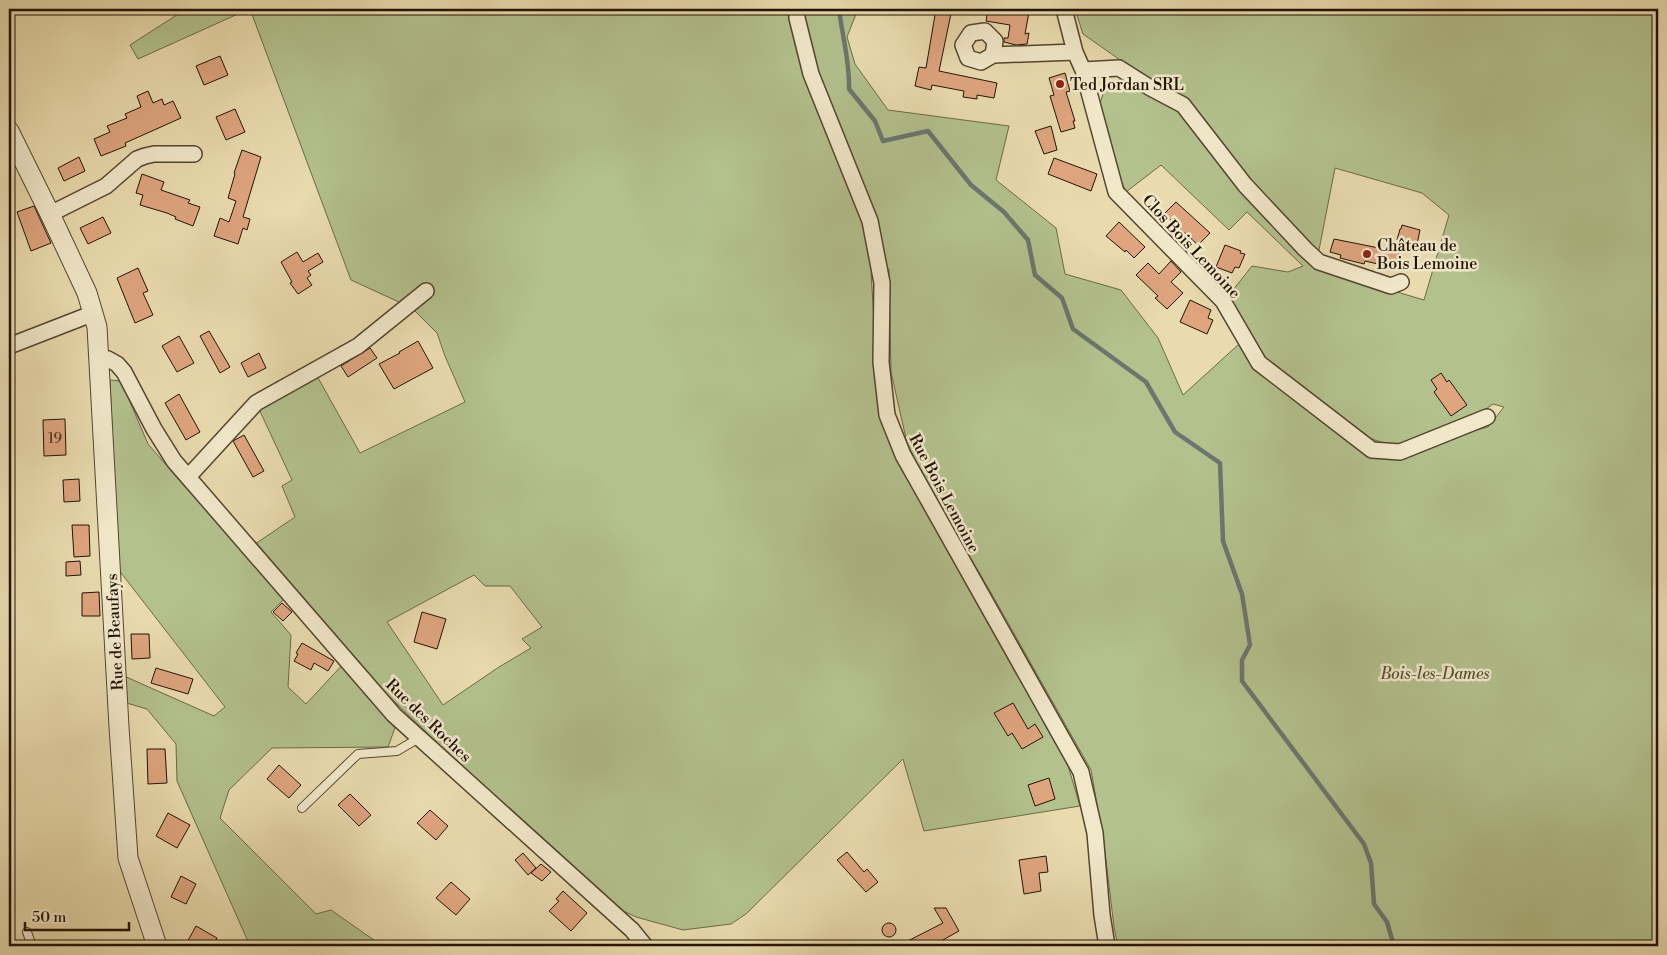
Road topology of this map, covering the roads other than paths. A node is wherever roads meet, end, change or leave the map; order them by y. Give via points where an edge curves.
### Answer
1 (797, 9) edge
2 (1064, 9) edge
3 (1075, 52) junction
4 (993, 55) dead end
5 (1083, 70) junction
6 (9, 131) edge
7 (194, 154) dead end
8 (50, 214) junction
9 (1401, 282) dead end
10 (426, 291) dead end
11 (94, 313) junction
12 (9, 346) edge
13 (100, 358) junction
14 (1487, 418) dead end
15 (188, 477) junction
16 (419, 738) junction
17 (302, 808) dead end
18 (26, 932) dead end
19 (32, 946) edge
20 (157, 946) edge
21 (645, 946) edge
22 (1107, 946) edge

1 - 22 street, Rue Bois Lemoine via 811,74 870,221 882,283 881,362 887,415 903,455 1081,772 1095,833
2 - 3 street, Clos Bois Lemoine
3 - 4 street
3 - 5 street, Clos Bois Lemoine
5 - 9 street via 1120,68 1149,88 1183,105 1245,185 1319,262 1391,286
5 - 14 street, Clos Bois Lemoine via 1116,192 1223,301 1260,363 1372,450 1400,452
6 - 8 street, Rue de Beaufays
7 - 8 street via 154,154 137,159 106,186
8 - 11 street, Rue de Beaufays
10 - 15 street via 358,346 256,402
11 - 12 street
11 - 13 street, Rue de Beaufays
13 - 15 street, Rue des Roches via 117,364 124,372 154,429
13 - 20 street, Rue de Beaufays via 128,858
15 - 16 street, Rue des Roches via 394,715
16 - 17 lane via 397,751 358,754
16 - 21 street, Rue des Roches via 632,930
18 - 19 lane

